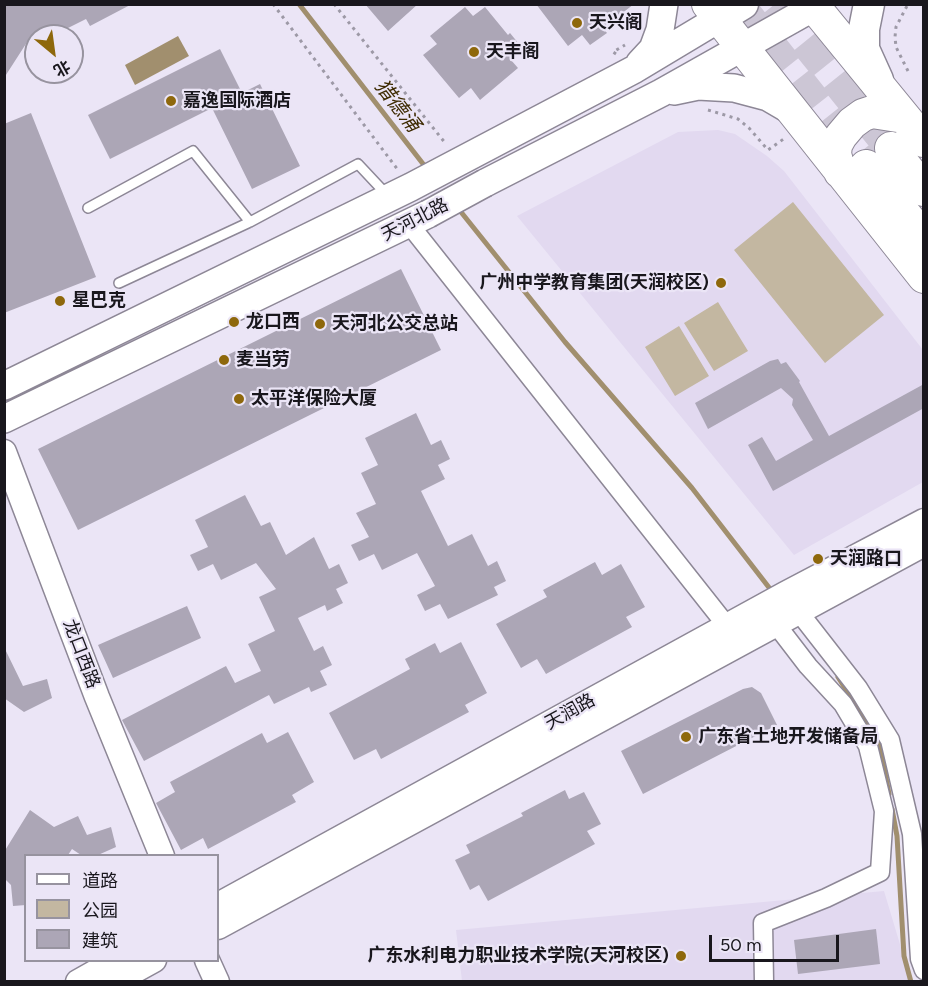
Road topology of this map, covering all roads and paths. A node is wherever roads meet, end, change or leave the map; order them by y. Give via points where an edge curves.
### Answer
1 (273, 4) edge
2 (334, 4) edge
3 (664, 4) edge
4 (869, 4) edge
5 (908, 4) edge
6 (814, 5) edge
7 (724, 9) edge
8 (627, 43) dead end
9 (743, 48) junction
10 (613, 52) dead end
11 (634, 69) junction
12 (908, 71) dead end
13 (661, 93) junction
14 (699, 108) dead end
15 (793, 112) junction
16 (904, 117) junction
17 (924, 141) edge
18 (768, 150) dead end
19 (460, 162) junction
20 (866, 162) junction
21 (924, 190) edge
22 (400, 193) junction
23 (88, 208) dead end
24 (419, 219) junction
25 (250, 222) junction
26 (924, 238) edge
27 (924, 277) edge
28 (119, 284) dead end
29 (4, 386) edge
30 (4, 419) edge
31 (4, 452) edge
32 (924, 521) edge
33 (924, 544) edge
34 (782, 610) junction
35 (727, 626) junction
36 (162, 854) edge
37 (219, 904) edge
38 (219, 926) edge
39 (113, 962) edge
40 (150, 962) edge
41 (208, 962) edge
42 (924, 970) edge
43 (78, 981) edge
44 (114, 981) edge
45 (217, 981) edge
46 (764, 981) edge

1 - 22 path
2 - 19 path
3 - 11 main road via 653,49
4 - 16 main road via 864,49 875,76
5 - 12 path via 895,38
6 - 9 main road, 天河北路
6 - 16 highway
7 - 9 highway
7 - 11 main road, 天河北路
8 - 10 path
9 - 13 main road, 天河北路
9 - 15 highway
11 - 19 main road, 天河北路
13 - 15 main road via 698,86 734,88 768,97
13 - 24 main road, 天河北路, bridge
14 - 18 path via 738,119
15 - 20 highway
16 - 17 highway
16 - 20 highway via 872,112 852,123 841,136 835,154
19 - 22 main road, 天河北路
20 - 21 highway
20 - 26 highway
20 - 27 highway
22 - 25 lane via 358,164
22 - 29 main road, 天河北路
23 - 25 lane via 194,151
24 - 30 main road, 天河北路
24 - 35 street
25 - 28 lane
31 - 36 street, 龙口西路
32 - 34 street, 天润路
33 - 34 street, 天润路
34 - 35 street, 天润路
34 - 38 street, 天润路
34 - 42 street via 858,688 890,740 912,834 920,959
34 - 46 street via 808,666 843,704 868,746 884,811 880,872 763,923
35 - 37 street, 天润路
39 - 43 street
40 - 44 street
41 - 45 street

